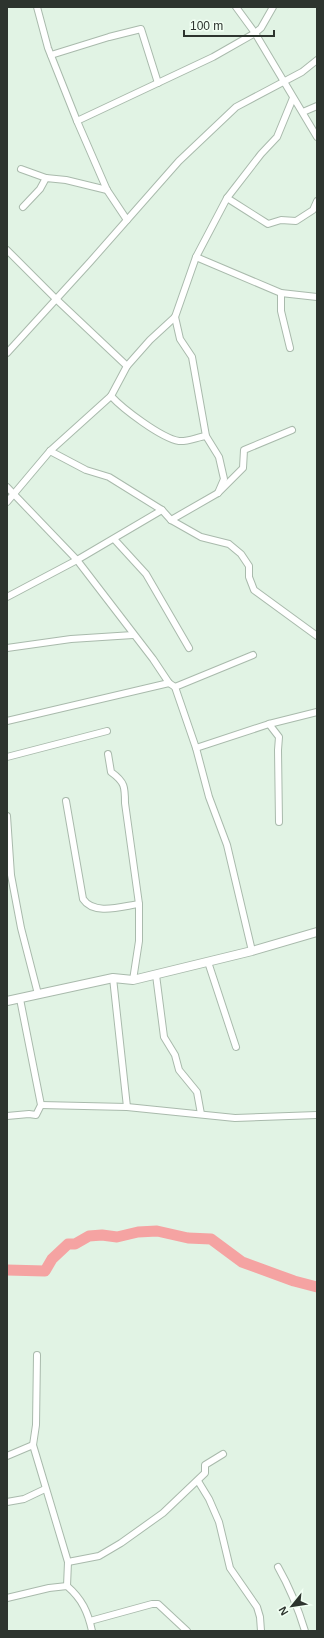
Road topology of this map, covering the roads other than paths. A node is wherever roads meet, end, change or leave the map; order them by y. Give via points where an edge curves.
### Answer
1 (37, 7) edge
2 (236, 7) edge
3 (273, 7) edge
4 (255, 33) junction
5 (51, 55) junction
6 (317, 60) edge
7 (284, 82) junction
8 (158, 83) junction
9 (293, 98) junction
10 (317, 106) edge
11 (303, 112) junction
12 (77, 121) junction
13 (317, 137) edge
14 (21, 169) dead end
15 (46, 178) junction
16 (107, 190) junction
17 (227, 198) junction
18 (317, 202) edge
19 (23, 207) dead end
20 (127, 220) junction
21 (7, 250) edge
22 (196, 257) junction
23 (281, 293) junction
24 (317, 296) edge
25 (56, 299) junction
26 (175, 317) junction
27 (290, 348) dead end
28 (7, 353) edge
29 (127, 366) junction
30 (111, 396) junction
31 (292, 430) dead end
32 (206, 436) junction
33 (50, 451) junction
34 (7, 487) edge
35 (218, 493) junction
36 (15, 494) junction
37 (7, 502) edge
38 (162, 510) junction
39 (171, 520) junction
40 (114, 538) junction
41 (77, 560) junction
42 (7, 597) edge
43 (133, 635) junction
44 (317, 636) edge
45 (7, 648) edge
46 (189, 648) dead end
47 (253, 656) dead end
48 (169, 683) junction
49 (175, 687) junction
50 (317, 712) edge
51 (7, 722) edge
52 (269, 724) junction
53 (107, 730) dead end
54 (196, 748) junction
55 (108, 754) dead end
56 (7, 757) edge
57 (66, 801) dead end
58 (7, 816) edge
59 (280, 822) dead end
60 (9, 876) edge
61 (139, 904) junction
62 (317, 932) edge
63 (252, 951) junction
64 (208, 962) junction
65 (156, 975) junction
66 (113, 978) junction
67 (133, 980) junction
68 (38, 994) junction
69 (20, 999) junction
70 (7, 1001) edge
71 (236, 1047) dead end
72 (41, 1105) junction
73 (127, 1107) junction
74 (201, 1114) junction
75 (317, 1115) edge
76 (7, 1116) edge
77 (37, 1355) dead end
78 (32, 1445) junction
79 (223, 1454) dead end
80 (7, 1456) edge
81 (198, 1481) junction
82 (45, 1489) junction
83 (7, 1502) edge
84 (68, 1562) junction
85 (278, 1567) dead end
86 (67, 1586) junction
87 (7, 1598) edge
88 (90, 1622) junction
89 (92, 1631) edge
90 (186, 1631) edge
91 (261, 1631) edge
92 (305, 1631) edge

1 - 5 street
2 - 4 street
3 - 4 street via 261,28
4 - 7 street
4 - 8 street via 213,57
5 - 8 street via 141,29
5 - 12 street
6 - 7 street
7 - 9 street
7 - 20 street via 236,107 179,161
8 - 12 street
9 - 11 street
9 - 17 street via 277,137
10 - 11 street
11 - 13 street
12 - 16 street
14 - 15 street
15 - 16 street
15 - 19 street via 40,189
16 - 20 street
17 - 18 street via 268,224 281,220 296,220 313,210
17 - 22 street
20 - 25 street
21 - 25 street
22 - 23 street
22 - 26 street
23 - 24 street
23 - 27 street via 281,310
25 - 28 street
25 - 29 street
26 - 29 street
26 - 32 street via 180,339 192,357
29 - 30 street
30 - 32 street via 141,421 169,437 179,441
30 - 33 street
31 - 35 street via 244,450 243,468
32 - 35 street via 219,457 224,479
33 - 36 street
33 - 38 street via 86,470 109,477
34 - 36 street
35 - 39 street
36 - 37 street
36 - 41 street
38 - 39 street
38 - 40 street
39 - 44 street via 202,537 229,544 241,554 248,566 254,590
40 - 41 street
40 - 46 street via 146,574
41 - 42 street
41 - 43 street via 112,603
43 - 45 street via 71,639
43 - 48 street
47 - 49 street
48 - 49 street
48 - 51 street
49 - 54 street
50 - 52 street
52 - 54 street
52 - 59 street via 279,737
53 - 56 street
54 - 63 street via 209,797 227,845
55 - 61 street via 111,772 119,778 124,787
57 - 61 street via 86,904 90,907 106,908
58 - 60 street
60 - 68 street
61 - 67 street via 139,941
62 - 63 street
63 - 64 street
64 - 65 street
64 - 71 street
65 - 67 street
65 - 74 street via 164,1037 175,1055 179,1070 197,1092
66 - 67 street
66 - 68 street
66 - 73 street
68 - 69 street
69 - 70 street
69 - 72 street
72 - 73 street
72 - 76 street via 36,1115
73 - 74 street
74 - 75 street via 235,1118
77 - 78 street via 36,1425
78 - 80 street
78 - 82 street
79 - 81 street via 205,1465 205,1473
81 - 84 street via 163,1513 121,1543 99,1556
81 - 91 street via 219,1522 230,1568 258,1607
82 - 83 street via 24,1499
82 - 84 street
84 - 86 street
85 - 92 street via 299,1609
86 - 87 street
86 - 88 street via 85,1606
88 - 89 street
88 - 90 street via 158,1604

